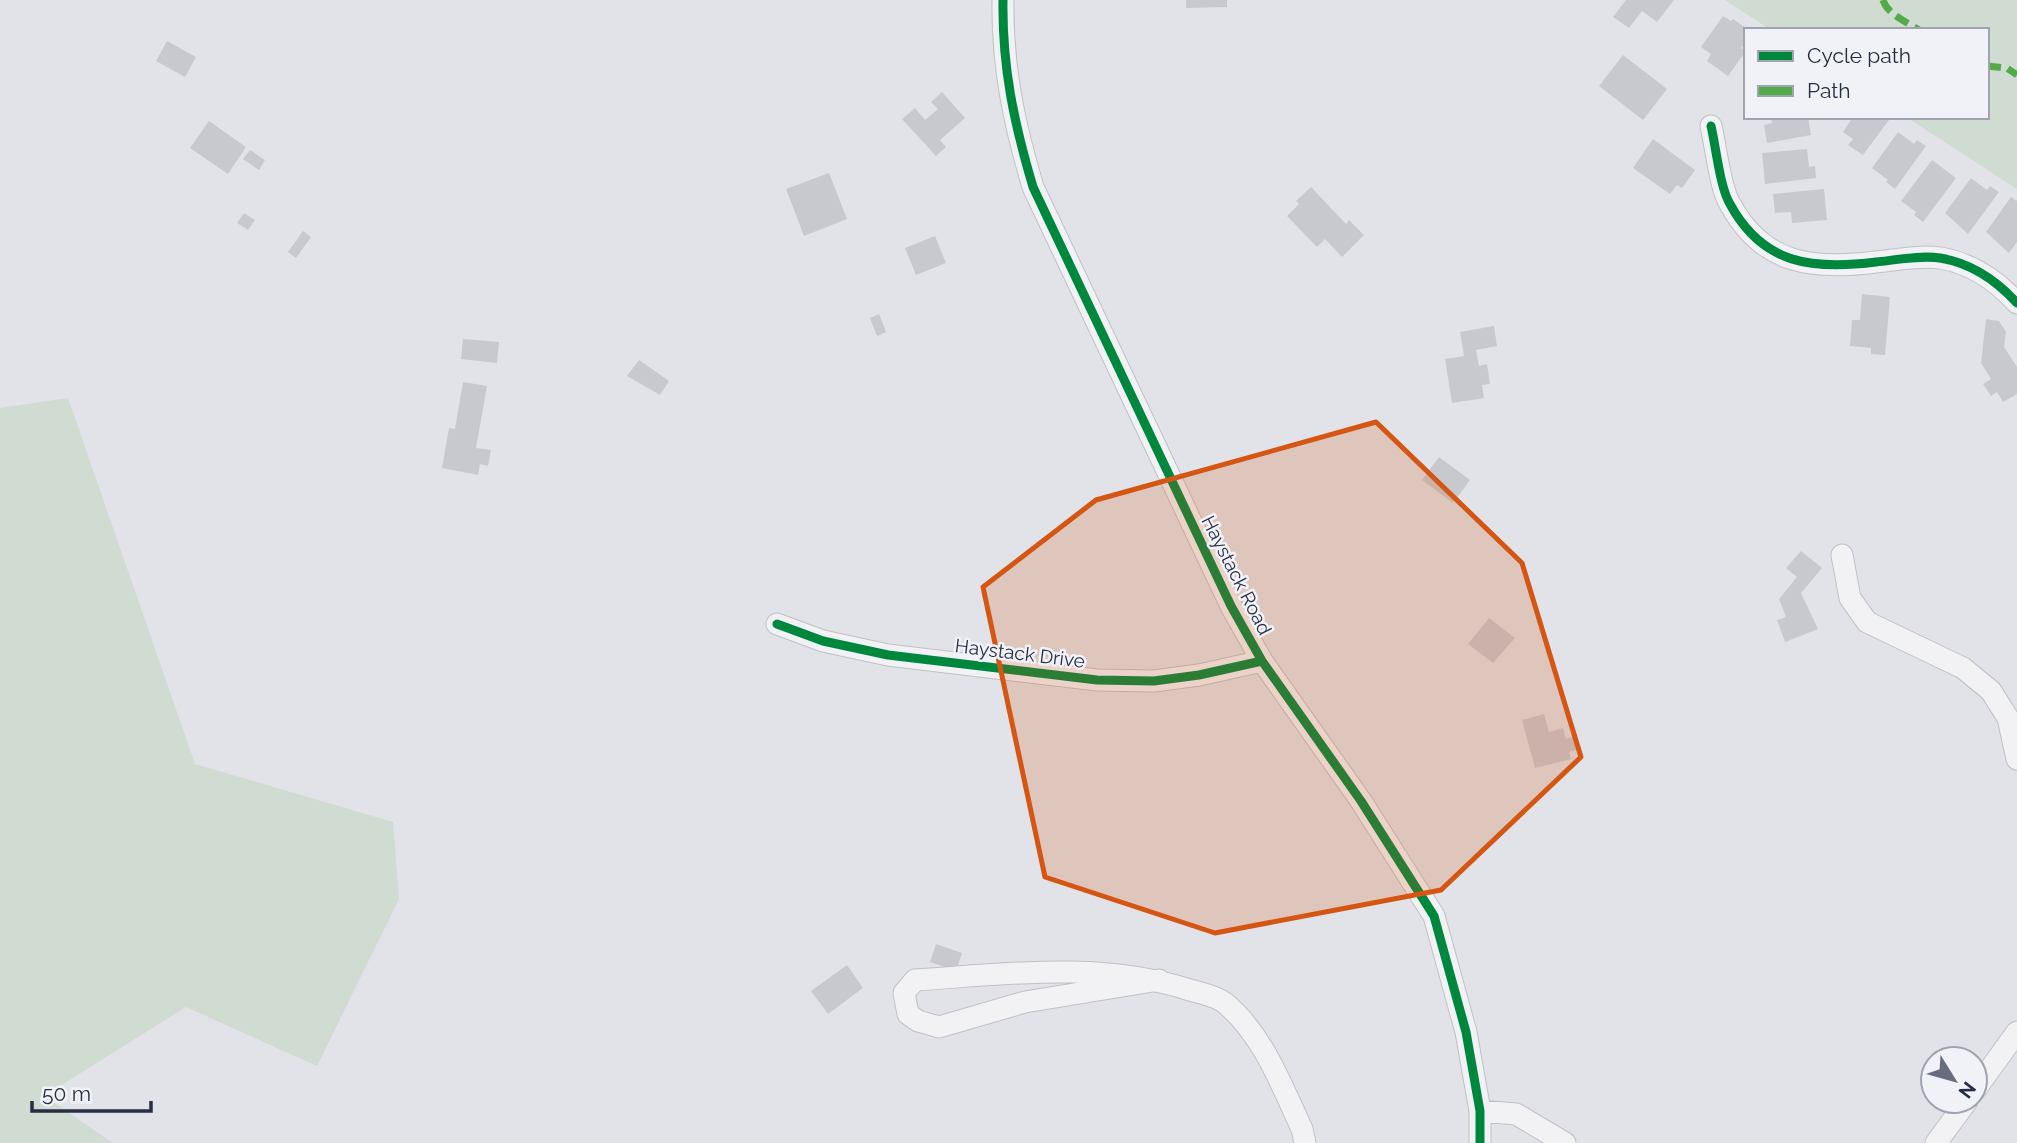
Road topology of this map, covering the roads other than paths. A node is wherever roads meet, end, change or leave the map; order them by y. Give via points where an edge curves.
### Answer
1 (1003, 0) edge
2 (1711, 126) dead end
3 (2017, 303) edge
4 (1842, 555) dead end
5 (777, 624) dead end
6 (1262, 661) junction
7 (2017, 759) edge
8 (1159, 980) junction
9 (2017, 1032) edge
10 (1989, 1071) edge
11 (1480, 1111) junction
12 (1957, 1115) edge
13 (1305, 1143) edge
14 (1480, 1143) edge
15 (1565, 1143) edge
16 (1936, 1143) edge

1 - 6 street, Haystack Road via 1015,128 1033,187 1189,521
2 - 3 street via 1728,202 1747,231 1774,253 1810,265 1939,258 1978,269
4 - 7 street via 1850,598 1867,622 1963,668 1991,691 2008,719
5 - 6 street, Haystack Drive via 823,641 888,655 1097,680 1154,681
6 - 11 street, Haystack Road via 1361,801 1434,916 1466,1032
8 - 8 street via 1112,972 1021,971 915,980 904,993 908,1013 939,1027 1025,1002
8 - 13 street via 1223,1001 1258,1039
9 - 10 street
11 - 14 street, Haystack Road
11 - 15 street via 1516,1114
12 - 16 street

